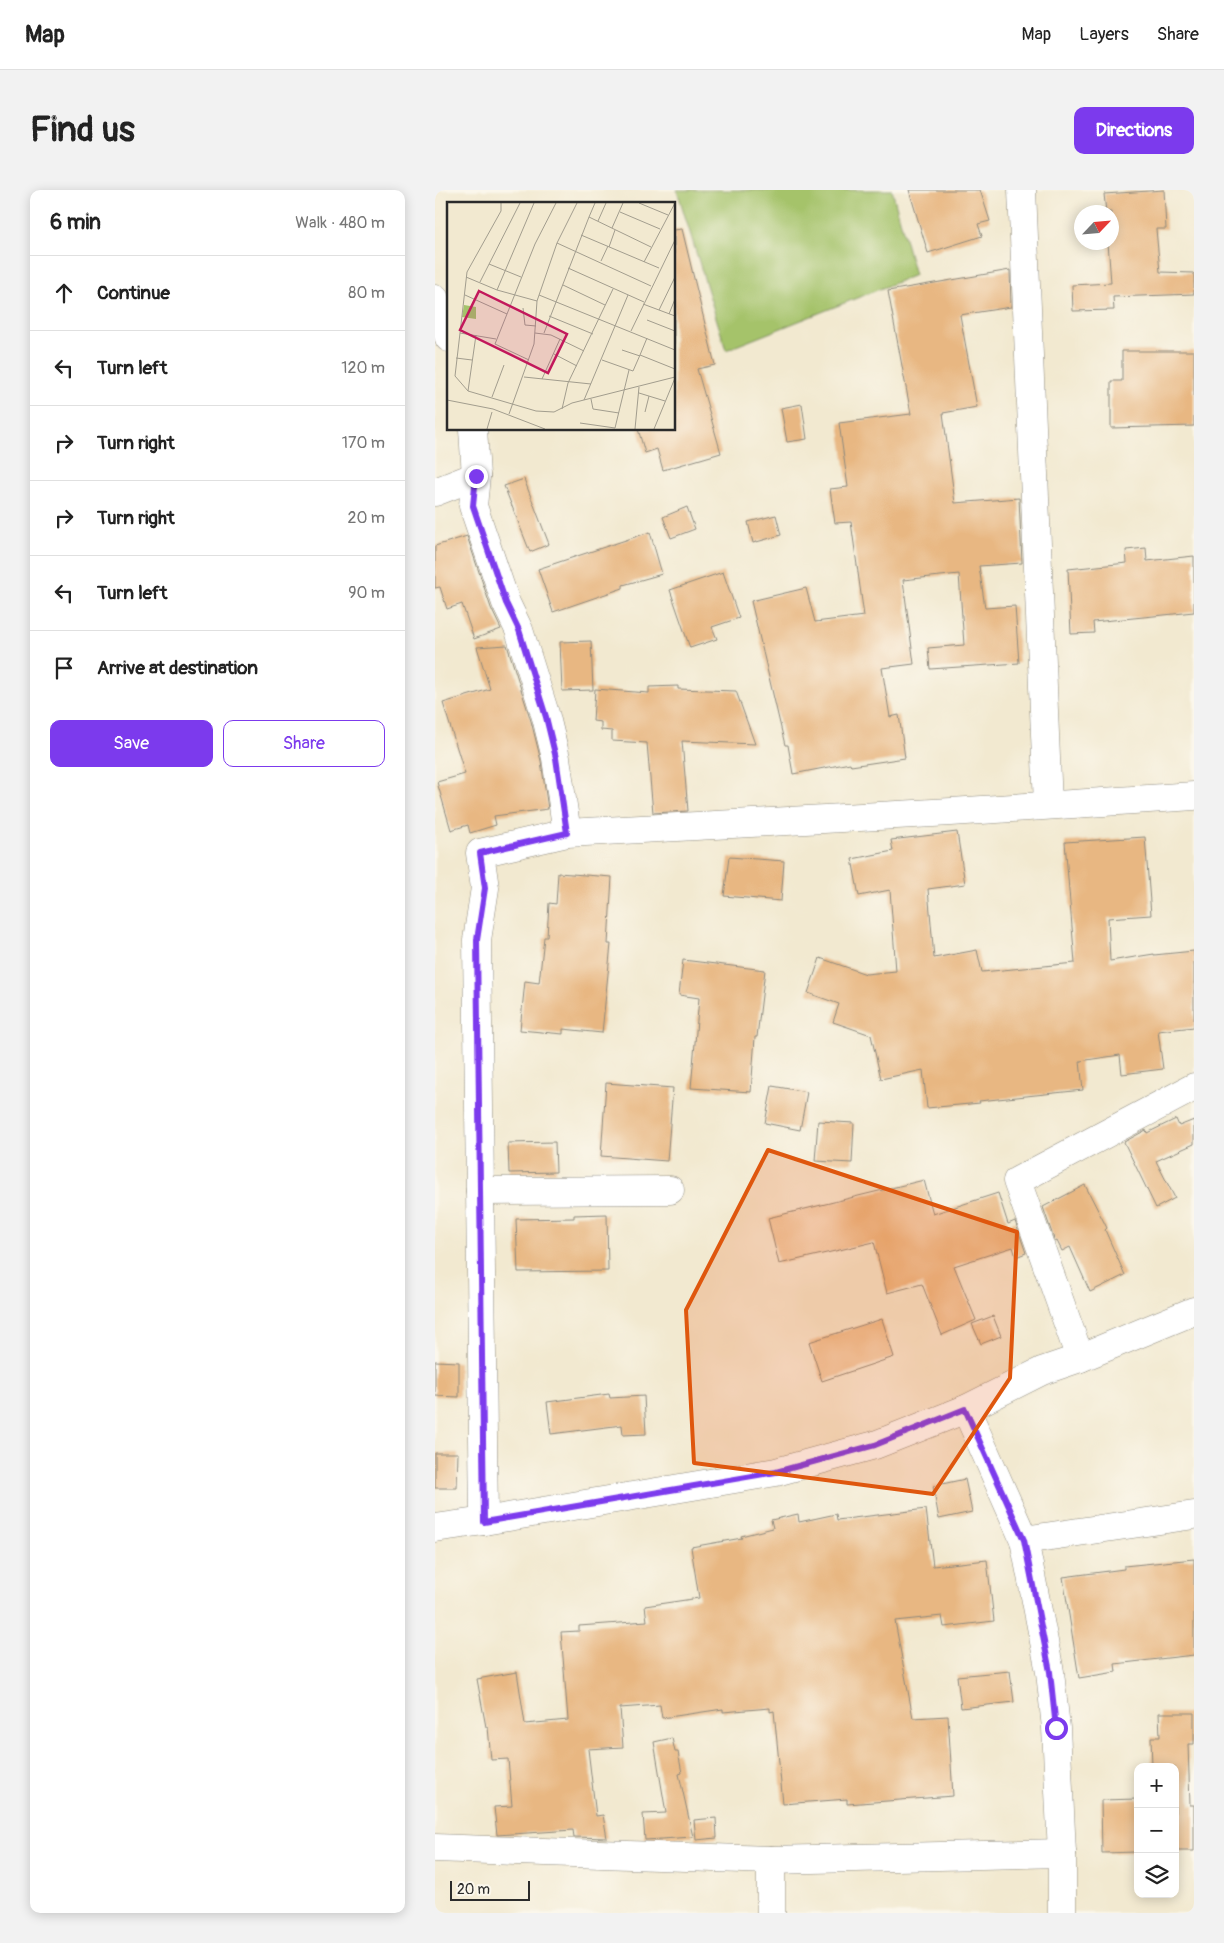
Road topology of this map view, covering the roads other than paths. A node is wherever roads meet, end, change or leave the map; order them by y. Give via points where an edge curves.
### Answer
1 (1022, 190) edge
2 (435, 299) edge
3 (447, 332) edge
4 (473, 430) edge
5 (476, 476) junction
6 (435, 492) edge
7 (1194, 796) edge
8 (1048, 805) junction
9 (567, 833) junction
10 (1194, 1087) edge
11 (670, 1190) dead end
12 (480, 1191) junction
13 (1194, 1311) edge
14 (1080, 1358) junction
15 (965, 1409) junction
16 (1194, 1515) edge
17 (484, 1522) junction
18 (435, 1528) edge
19 (1024, 1540) junction
20 (435, 1848) edge
21 (1062, 1853) junction
22 (771, 1860) junction
23 (771, 1913) edge
24 (1062, 1913) edge

1 - 8 street
2 - 3 street
4 - 5 street
5 - 6 street
5 - 9 street via 473,506 506,603 519,630 546,717 556,758
7 - 8 street
8 - 9 street
9 - 12 street via 480,853 485,888 477,940
10 - 14 street via 1017,1181
11 - 12 street
12 - 17 street
13 - 14 street
14 - 15 street via 1042,1370
15 - 17 street via 875,1445 776,1472
15 - 19 street
16 - 19 street
17 - 18 street
19 - 21 street via 1050,1672
20 - 22 street
21 - 22 street
21 - 24 street
22 - 23 street

